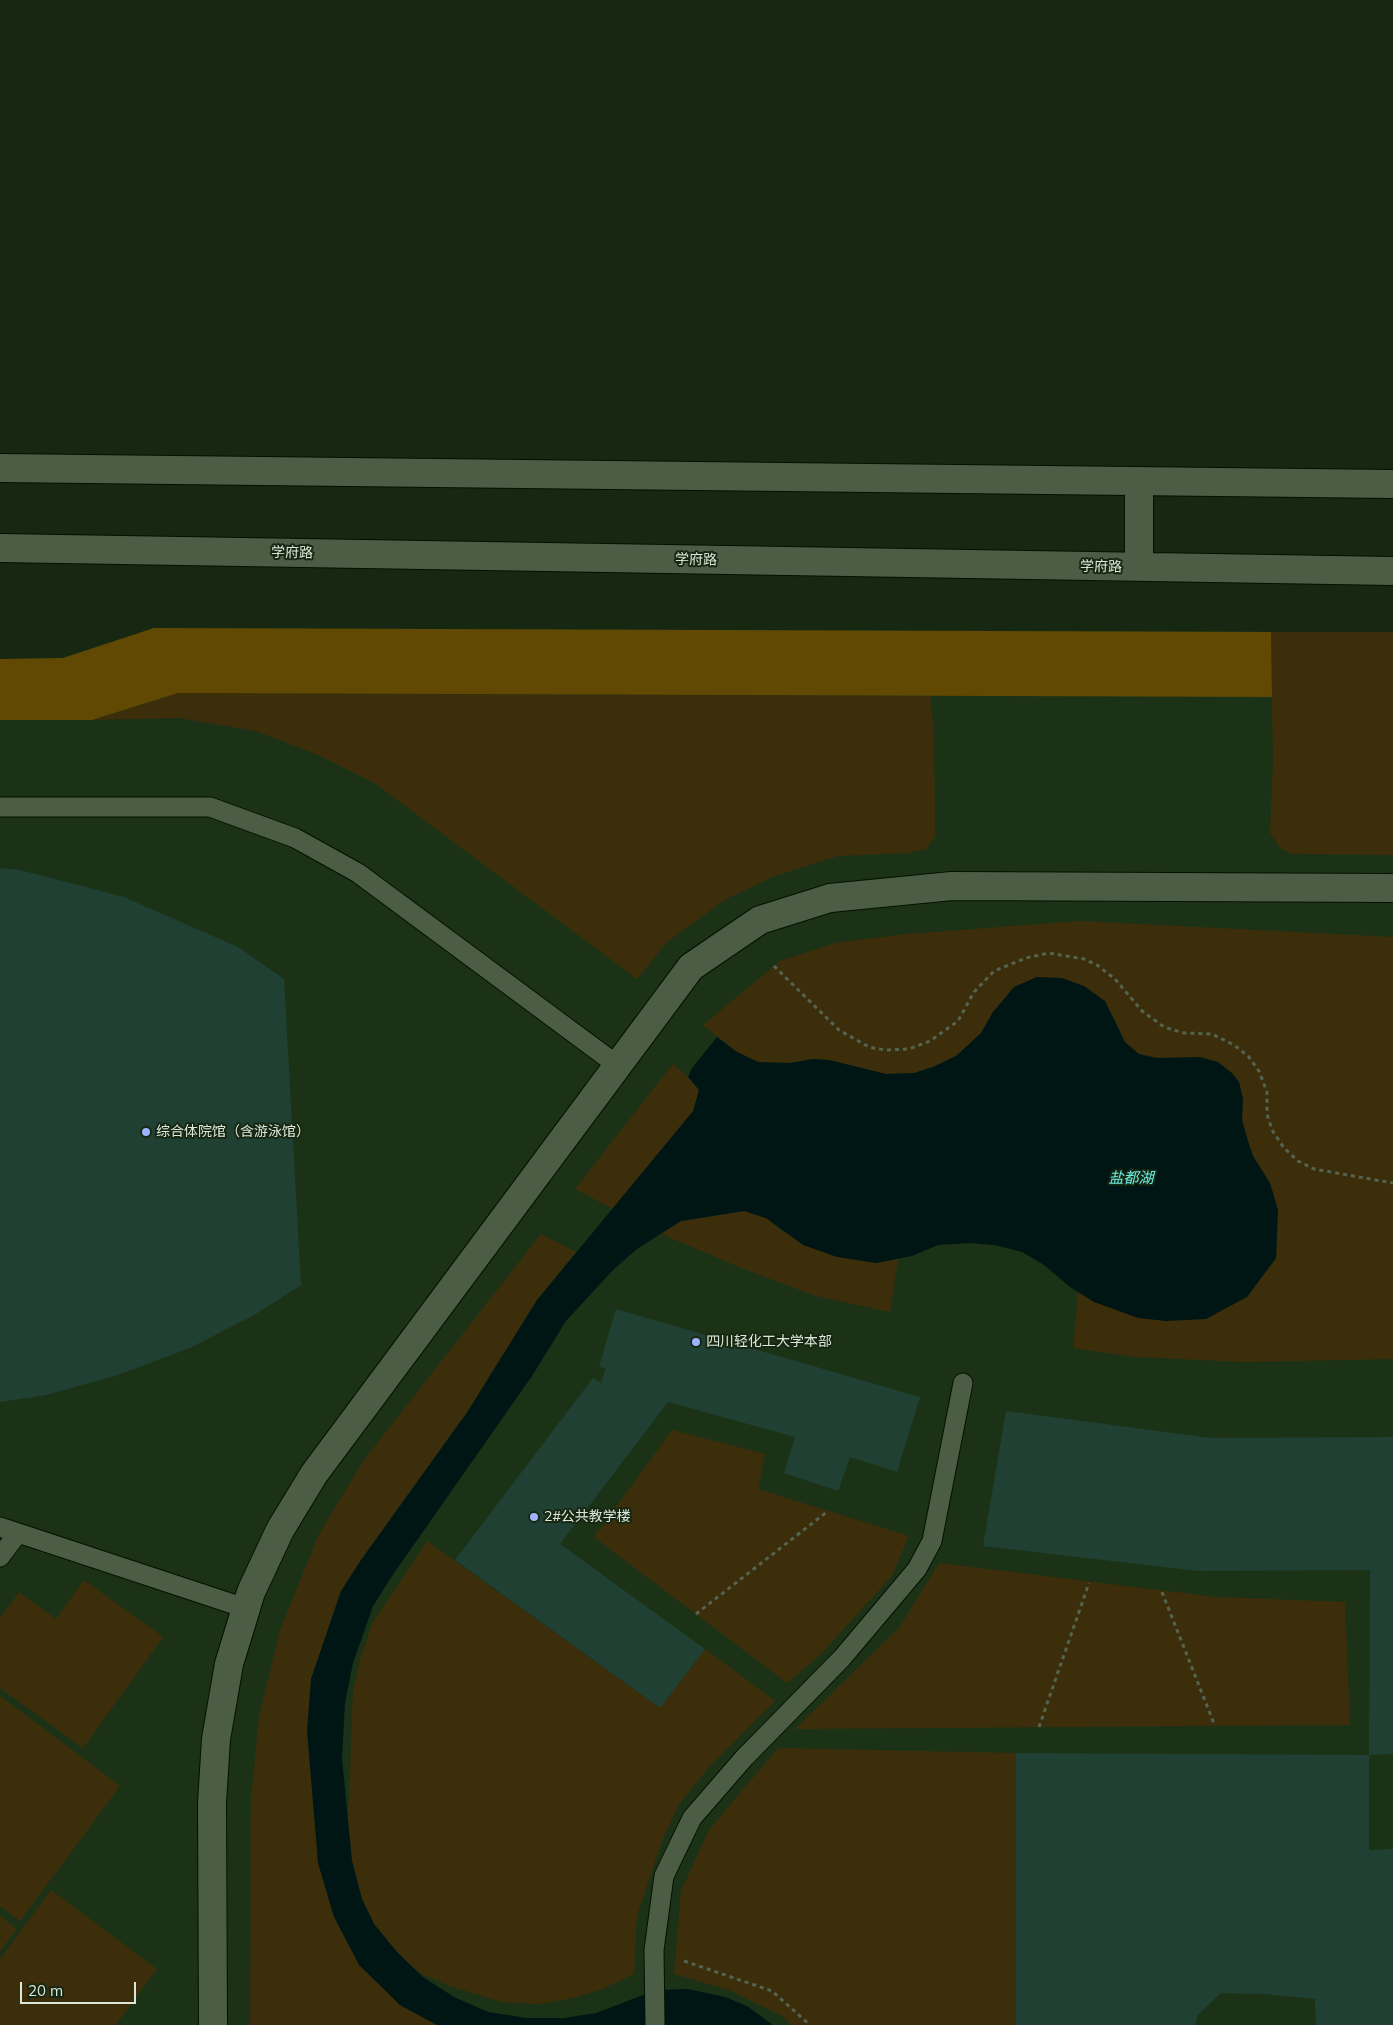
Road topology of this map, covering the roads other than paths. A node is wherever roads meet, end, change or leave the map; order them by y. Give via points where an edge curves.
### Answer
1 (0, 468) edge
2 (1139, 481) junction
3 (1393, 484) edge
4 (0, 548) edge
5 (1139, 567) junction
6 (1393, 572) edge
7 (0, 807) edge
8 (1393, 888) edge
9 (617, 1065) junction
10 (963, 1383) dead end
11 (0, 1527) edge
12 (18, 1533) junction
13 (0, 1558) edge
14 (246, 1608) junction
15 (213, 2025) edge
16 (655, 2025) edge

1 - 2 main road
2 - 3 main road
2 - 5 main road
4 - 5 main road, 学府路
5 - 6 main road, 学府路
7 - 9 lane via 210,807 295,838 358,874
8 - 9 main road via 952,886 830,898 760,920 691,966
9 - 14 main road via 314,1474 280,1530
10 - 16 lane via 932,1541 917,1569 842,1658 744,1758 692,1818 664,1876 654,1950
11 - 12 lane
12 - 13 lane
12 - 14 lane
14 - 15 main road via 229,1664 216,1739 212,1802

